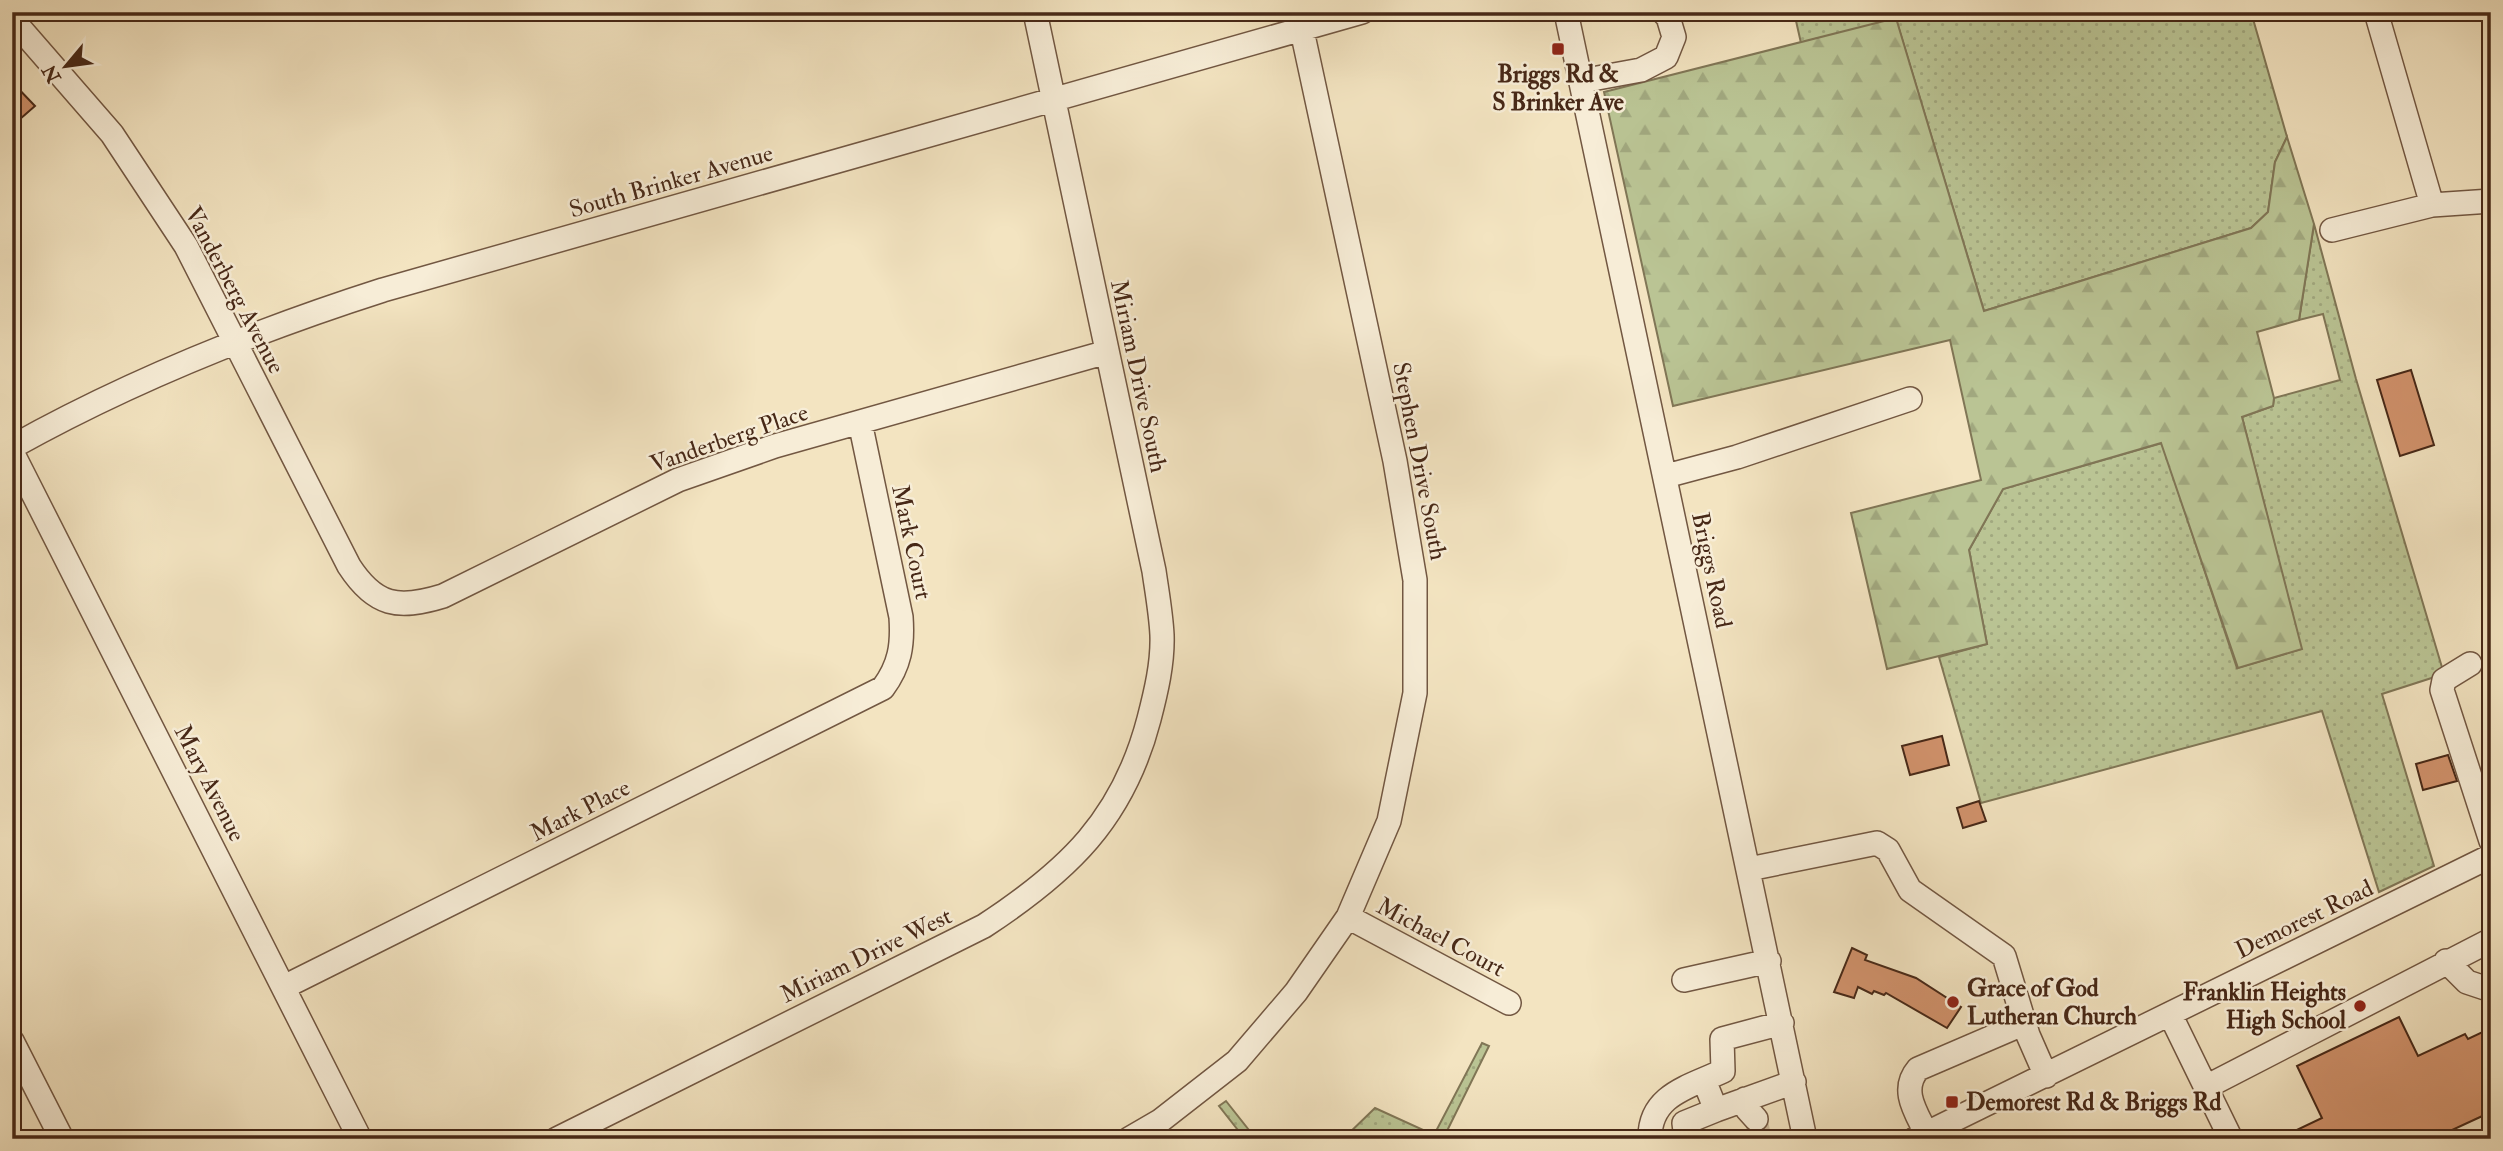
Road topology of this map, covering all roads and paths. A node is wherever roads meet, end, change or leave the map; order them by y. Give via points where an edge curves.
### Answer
1 (1035, 12) edge
2 (1362, 12) edge
3 (1566, 12) edge
4 (1662, 12) edge
5 (2376, 12) edge
6 (12, 19) edge
7 (1300, 21) edge
8 (1581, 81) junction
9 (1054, 99) junction
10 (2491, 201) edge
11 (2432, 205) junction
12 (2332, 230) dead end
13 (235, 342) junction
14 (1107, 352) junction
15 (1910, 399) dead end
16 (860, 422) junction
17 (12, 450) edge
18 (1666, 476) junction
19 (383, 601) joint
20 (2470, 664) dead end
21 (894, 673) joint
22 (1141, 752) joint
23 (2491, 841) edge
24 (2491, 856) edge
25 (1749, 869) junction
26 (1348, 918) junction
27 (2491, 940) edge
28 (1769, 961) junction
29 (2446, 961) junction
30 (1684, 980) dead end
31 (284, 987) junction
32 (2491, 990) edge
33 (1509, 1003) dead end
34 (2170, 1014) junction
35 (1782, 1023) junction
36 (2025, 1023) junction
37 (14, 1048) edge
38 (2046, 1076) junction
39 (1704, 1080) junction
40 (1794, 1082) junction
41 (2206, 1087) junction
42 (1716, 1110) junction
43 (1920, 1136) edge
44 (62, 1139) edge
45 (360, 1139) edge
46 (557, 1139) edge
47 (1129, 1139) edge
48 (1650, 1139) edge
49 (1686, 1139) edge
50 (1805, 1139) edge
51 (2231, 1139) edge

1 - 9 street, Miriam Drive South
2 - 7 street, South Brinker Avenue
3 - 8 street, Briggs Road
4 - 8 street via 1674,37 1665,57 1641,70
5 - 11 street
6 - 13 street, Vanderberg Avenue via 112,134 186,246
7 - 9 street, South Brinker Avenue
7 - 26 street, Stephen Drive South via 1395,461 1415,580 1415,693 1389,821
8 - 18 street, Briggs Road
9 - 13 street, South Brinker Avenue via 383,290
9 - 14 street, Miriam Drive South
10 - 11 street
11 - 12 street
13 - 17 street, South Brinker Avenue via 172,368
13 - 19 street, Vanderberg Avenue via 349,565 363,587
14 - 16 street, Vanderberg Place
14 - 22 street, Miriam Drive South via 1154,571 1162,636 1156,692
15 - 18 street
16 - 19 street, Vanderberg Place via 678,480 443,596 414,605
16 - 21 street, Mark Court via 901,617 903,646
17 - 31 street, Mary Avenue
18 - 25 street, Briggs Road
20 - 23 street via 2444,680 2442,690
21 - 31 street, Mark Place via 868,698
22 - 46 street, Miriam Drive West via 1115,806 1087,845 1020,903 984,926
24 - 34 street, Demorest Road
25 - 28 street, Briggs Road
25 - 36 street via 1877,843 1888,850 1910,890 2004,956
26 - 33 street, Michael Court
26 - 47 street, Stephen Drive South via 1296,992 1237,1061 1160,1121
27 - 29 street
28 - 30 street
28 - 35 street, Briggs Road
29 - 32 street via 2467,982
29 - 41 street
31 - 45 street, Mary Avenue
34 - 38 street, Demorest Road
34 - 41 street
35 - 39 street via 1722,1039 1723,1071
35 - 40 street, Briggs Road
36 - 38 street
36 - 43 street via 1918,1069 1908,1094
37 - 44 street
38 - 43 street, Demorest Road
39 - 42 street
39 - 48 street via 1661,1103 1652,1114
40 - 42 street via 1748,1112
40 - 50 street, Briggs Road
41 - 51 street
42 - 49 street via 1684,1123

